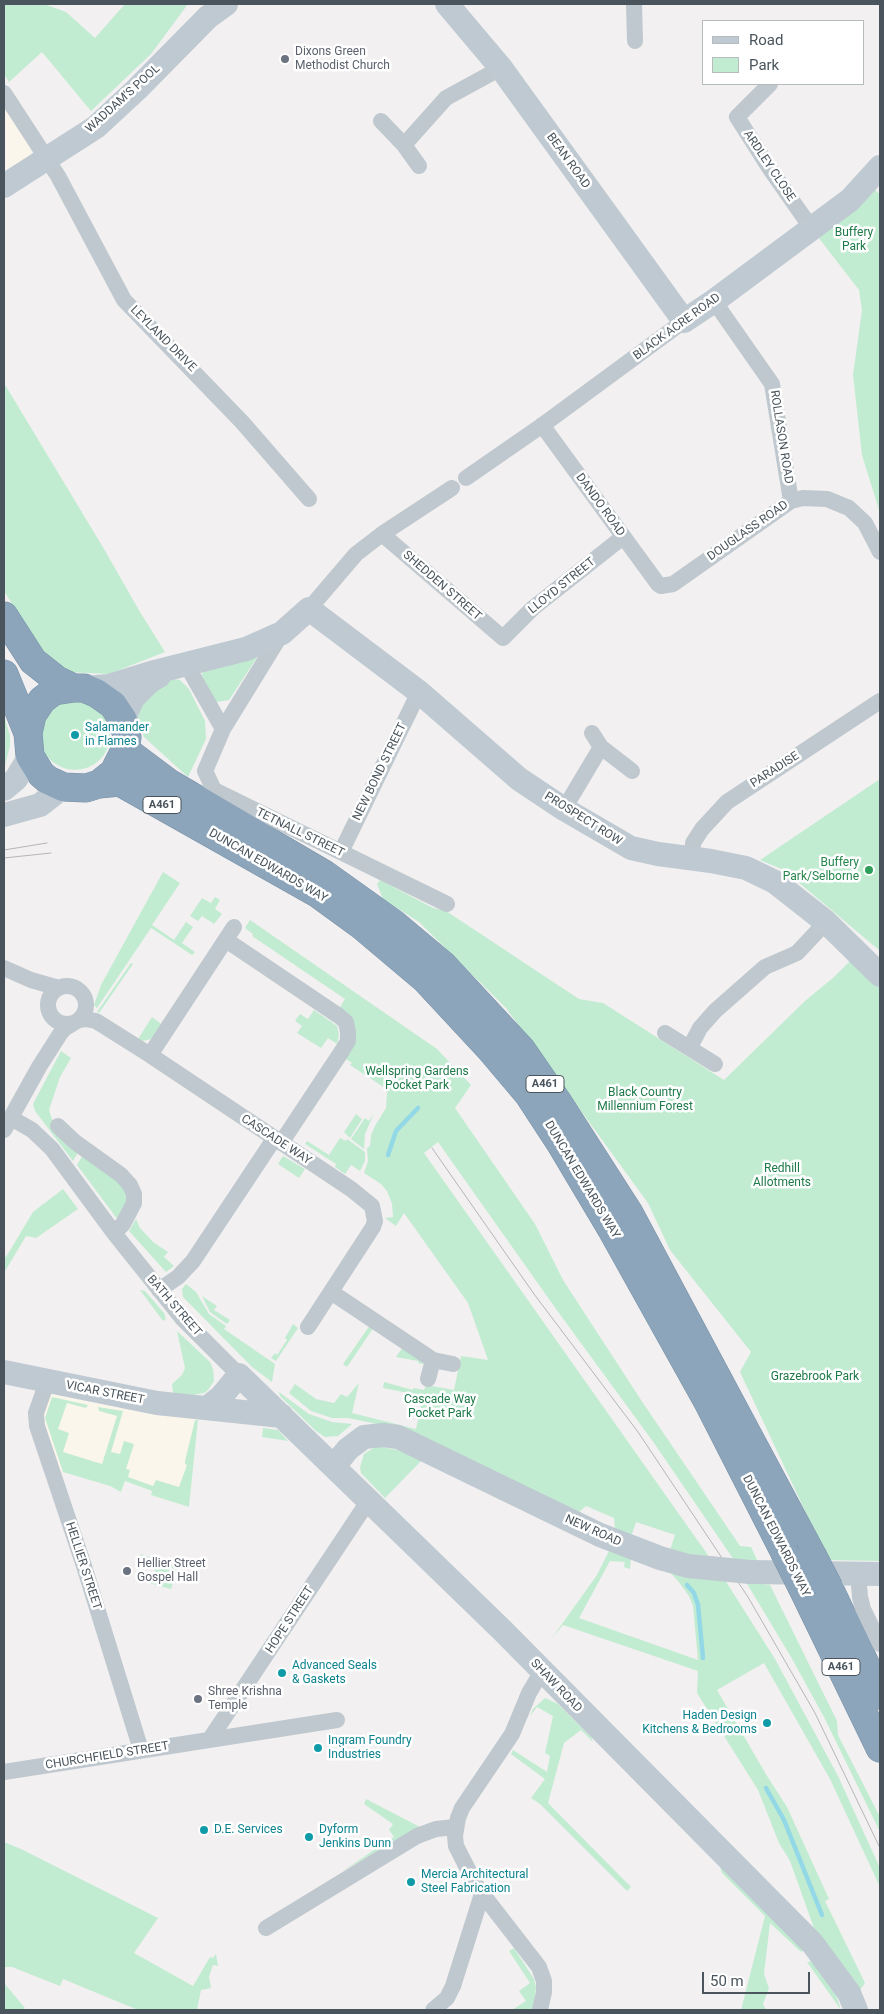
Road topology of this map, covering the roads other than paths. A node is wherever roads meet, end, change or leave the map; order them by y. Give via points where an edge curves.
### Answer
1 (447, 4) edge
2 (634, 4) edge
3 (214, 8) edge
4 (635, 41) dead end
5 (501, 68) junction
6 (769, 85) edge
7 (4, 93) edge
8 (381, 121) dead end
9 (404, 145) junction
10 (46, 159) junction
11 (418, 166) dead end
12 (880, 167) edge
13 (4, 186) edge
14 (812, 229) junction
15 (714, 301) junction
16 (684, 321) junction
17 (542, 426) junction
18 (466, 478) dead end
19 (452, 488) dead end
20 (309, 499) dead end
21 (791, 501) junction
22 (382, 534) junction
23 (623, 537) junction
24 (880, 552) edge
25 (658, 584) joint
26 (309, 609) junction
27 (4, 616) edge
28 (282, 633) junction
29 (503, 638) joint
30 (180, 666) junction
31 (4, 674) edge
32 (80, 688) junction
33 (419, 692) junction
34 (880, 701) edge
35 (123, 720) junction
36 (223, 729) junction
37 (592, 733) dead end
38 (29, 744) junction
39 (601, 747) junction
40 (125, 750) junction
41 (632, 771) dead end
42 (99, 784) junction
43 (63, 787) junction
44 (4, 790) edge
45 (564, 810) junction
46 (4, 815) edge
47 (341, 852) junction
48 (692, 858) junction
49 (447, 904) dead end
50 (826, 922) junction
51 (5, 969) edge
52 (880, 975) edge
53 (59, 988) junction
54 (49, 1012) junction
55 (79, 1017) junction
56 (665, 1033) dead end
57 (690, 1047) junction
58 (150, 1055) junction
59 (715, 1064) dead end
60 (39, 1067) junction
61 (7, 1124) edge
62 (58, 1126) dead end
63 (277, 1141) junction
64 (114, 1233) junction
65 (159, 1290) junction
66 (331, 1292) junction
67 (308, 1327) dead end
68 (433, 1360) junction
69 (454, 1364) dead end
70 (4, 1372) edge
71 (239, 1375) junction
72 (428, 1380) dead end
73 (47, 1382) junction
74 (207, 1408) junction
75 (282, 1416) junction
76 (334, 1466) junction
77 (369, 1500) junction
78 (869, 1573) edge
79 (816, 1588) junction
80 (880, 1644) edge
81 (542, 1671) junction
82 (880, 1695) edge
83 (336, 1720) dead end
84 (210, 1739) junction
85 (880, 1748) edge
86 (141, 1750) junction
87 (4, 1772) edge
88 (455, 1827) junction
89 (482, 1894) junction
90 (266, 1928) dead end
91 (433, 2010) edge
92 (540, 2010) edge
93 (856, 2010) edge

1 - 5 street, BEAN ROAD
2 - 4 street
3 - 10 street, WADDAM'S POOL via 136,90 96,126
5 - 9 street via 446,98
5 - 16 street, BEAN ROAD
6 - 14 street, ARDLEY CLOSE via 737,117
7 - 10 street, LEYLAND DRIVE
8 - 9 street
9 - 11 street
10 - 13 street, WADDAM'S POOL
10 - 20 street, LEYLAND DRIVE via 124,300 242,422
12 - 14 street, BLACK ACRE ROAD via 850,200
14 - 15 street, BLACK ACRE ROAD
15 - 16 street, BLACK ACRE ROAD
15 - 21 street, ROLLASON ROAD via 772,384
16 - 17 street, BLACK ACRE ROAD
17 - 18 street, BLACK ACRE ROAD
17 - 23 street, DANDO ROAD
19 - 22 street
21 - 24 street, DOUGLASS ROAD via 827,499 848,508 865,523
21 - 25 street, DOUGLASS ROAD via 673,584
22 - 26 street via 356,554
22 - 29 street, SHEDDEN STREET
23 - 25 street, DANDO ROAD
23 - 29 street, LLOYD STREET via 533,608
26 - 28 street
26 - 33 street, PROSPECT ROW
27 - 32 highway via 33,661 57,680
28 - 30 street via 246,649
28 - 36 street, TETNALL STREET
30 - 32 street via 109,686
30 - 35 street via 149,682 134,698
30 - 36 street
31 - 38 highway, A461
32 - 35 highway via 96,693 113,705
32 - 38 highway via 54,691 42,700 32,715
33 - 45 street, PROSPECT ROW via 519,779
33 - 47 street, NEW BOND STREET
34 - 48 street, PARADISE via 727,802 693,843
35 - 40 highway via 127,737
36 - 47 street, TETNALL STREET via 205,770 214,790
37 - 39 street
38 - 43 highway, A461 via 41,774
38 - 44 street via 16,779
39 - 41 street
39 - 45 street
40 - 42 highway via 114,772
40 - 79 highway, DUNCAN EDWARDS WAY / A461, bridge via 169,784 324,874 394,924 443,964 521,1049 628,1213 812,1555
42 - 43 highway, A461 via 86,788
42 - 79 highway, DUNCAN EDWARDS WAY / A461, bridge via 120,782 317,894 361,925 426,979 491,1050 528,1095 561,1144 708,1402 784,1551
43 - 46 street via 40,805
45 - 48 street, PROSPECT ROW via 630,848
47 - 49 street, TETNALL STREET
48 - 50 street, PROSPECT ROW via 746,868 775,882
50 - 52 street, PROSPECT ROW
50 - 57 street via 797,953 765,968 715,1011 700,1028
51 - 53 street
51 - 54 street via 37,995
53 - 54 street via 49,998
53 - 55 street via 68,986 83,995
54 - 55 street via 59,1022
54 - 60 street via 49,1033
55 - 58 street, CASCADE WAY via 96,1021
55 - 60 street via 65,1028
56 - 57 street
57 - 59 street
58 - 63 street, CASCADE WAY
58 - 63 street via 230,933 346,1022 348,1041
60 - 61 street
61 - 64 street, BATH STREET via 32,1130 52,1149
62 - 64 street via 122,1175 130,1185 134,1203
63 - 65 street via 193,1261
63 - 66 street, CASCADE WAY via 372,1206 373,1227
64 - 65 street, BATH STREET
65 - 71 street, BATH STREET
66 - 67 street, CASCADE WAY
66 - 68 street
68 - 69 street
68 - 72 street
70 - 73 street, VICAR STREET
71 - 74 street
71 - 75 street, SHAW ROAD
73 - 74 street, VICAR STREET via 157,1403
73 - 86 street, HELLIER STREET via 36,1413 37,1426
74 - 75 street, VICAR STREET
75 - 76 street, SHAW ROAD
76 - 77 street, SHAW ROAD
76 - 78 street, NEW ROAD, bridge via 364,1436 398,1437 600,1535 660,1558 688,1566 750,1572
77 - 81 street, SHAW ROAD
77 - 84 street, HOPE STREET
78 - 80 street via 860,1597
79 - 82 highway, DUNCAN EDWARDS WAY / A461
79 - 85 highway, DUNCAN EDWARDS WAY / A461
81 - 88 street via 512,1734 465,1803
81 - 93 street, SHAW ROAD via 813,1944 849,1993
83 - 84 street, CHURCHFIELD STREET
84 - 86 street, CHURCHFIELD STREET
86 - 87 street, CHURCHFIELD STREET
88 - 89 street via 456,1846
88 - 90 street via 417,1836
89 - 91 street via 454,1986 448,1998
89 - 92 street via 539,1967 544,1981

